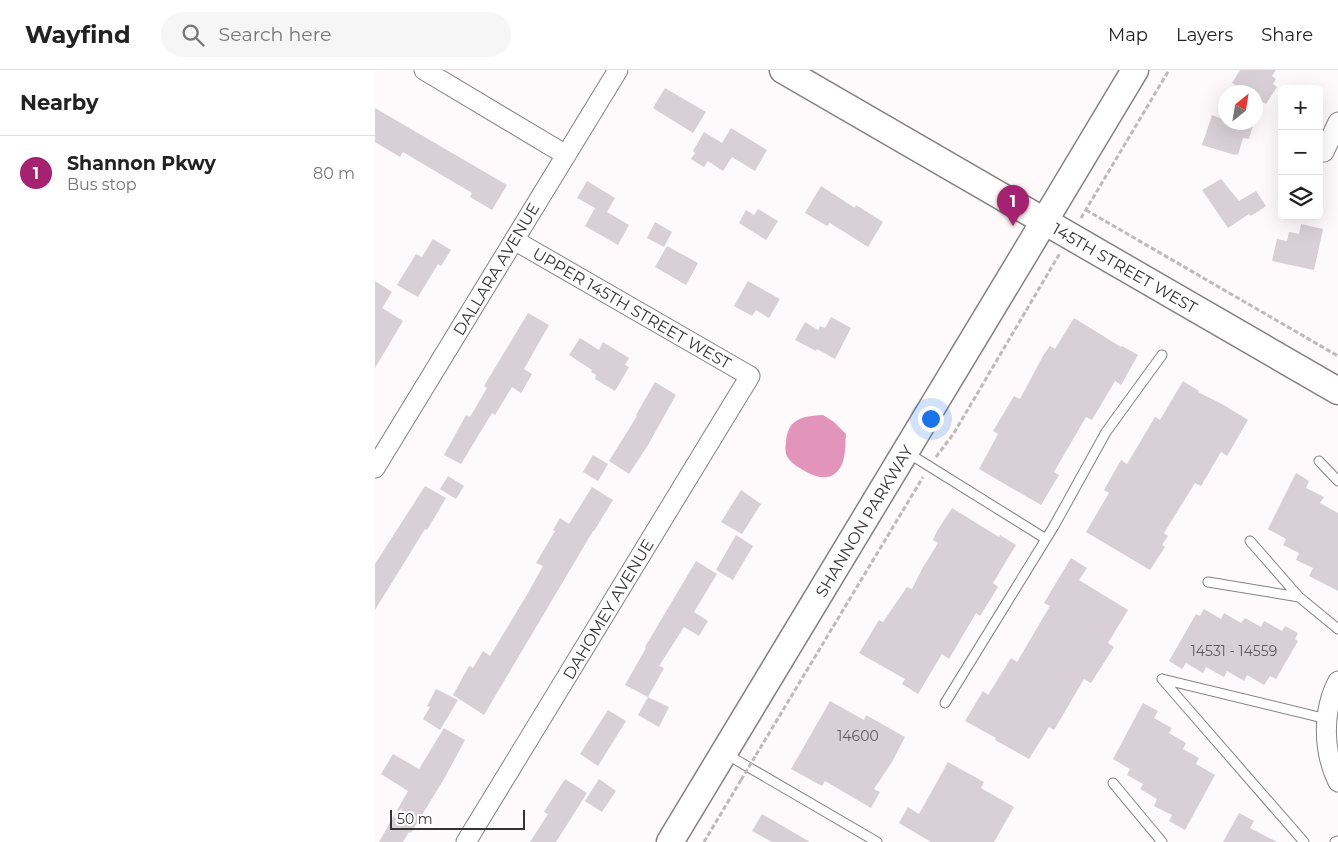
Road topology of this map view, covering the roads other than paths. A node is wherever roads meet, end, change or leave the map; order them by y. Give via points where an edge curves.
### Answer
1 (424, 70) edge
2 (618, 70) edge
3 (783, 70) edge
4 (1135, 70) edge
5 (1338, 122) edge
6 (1324, 152) dead end
7 (565, 155) junction
8 (1045, 222) junction
9 (514, 240) junction
10 (1162, 356) dead end
11 (750, 376) joint
12 (1338, 391) edge
13 (906, 452) junction
14 (1319, 461) dead end
15 (375, 468) edge
16 (1338, 482) edge
17 (1046, 539) junction
18 (1250, 540) dead end
19 (1208, 582) dead end
20 (1299, 596) junction
21 (1338, 629) edge
22 (1338, 681) edge
23 (945, 702) dead end
24 (1327, 719) junction
25 (724, 753) junction
26 (1338, 782) edge
27 (1113, 783) dead end
28 (466, 842) edge
29 (670, 842) edge
30 (877, 842) edge
31 (1162, 842) edge
32 (1304, 842) edge

1 - 7 street
2 - 7 street, DALLARA AVENUE
3 - 8 street, 145TH STREET WEST
4 - 8 street, SHANNON PARKWAY
5 - 6 street
7 - 9 street, DALLARA AVENUE
8 - 12 street, 145TH STREET WEST
8 - 13 street, SHANNON PARKWAY
9 - 11 street, UPPER 145TH STREET WEST
9 - 15 street, DALLARA AVENUE
10 - 17 lane via 1106,432
11 - 28 street, DAHOMEY AVENUE
13 - 17 lane
13 - 25 street, SHANNON PARKWAY
14 - 16 lane
17 - 23 lane
18 - 20 lane
19 - 20 lane
20 - 21 lane
22 - 24 street
24 - 26 street via 1329,757
24 - 32 lane via 1162,679
25 - 29 street, SHANNON PARKWAY
25 - 30 lane
27 - 31 lane

